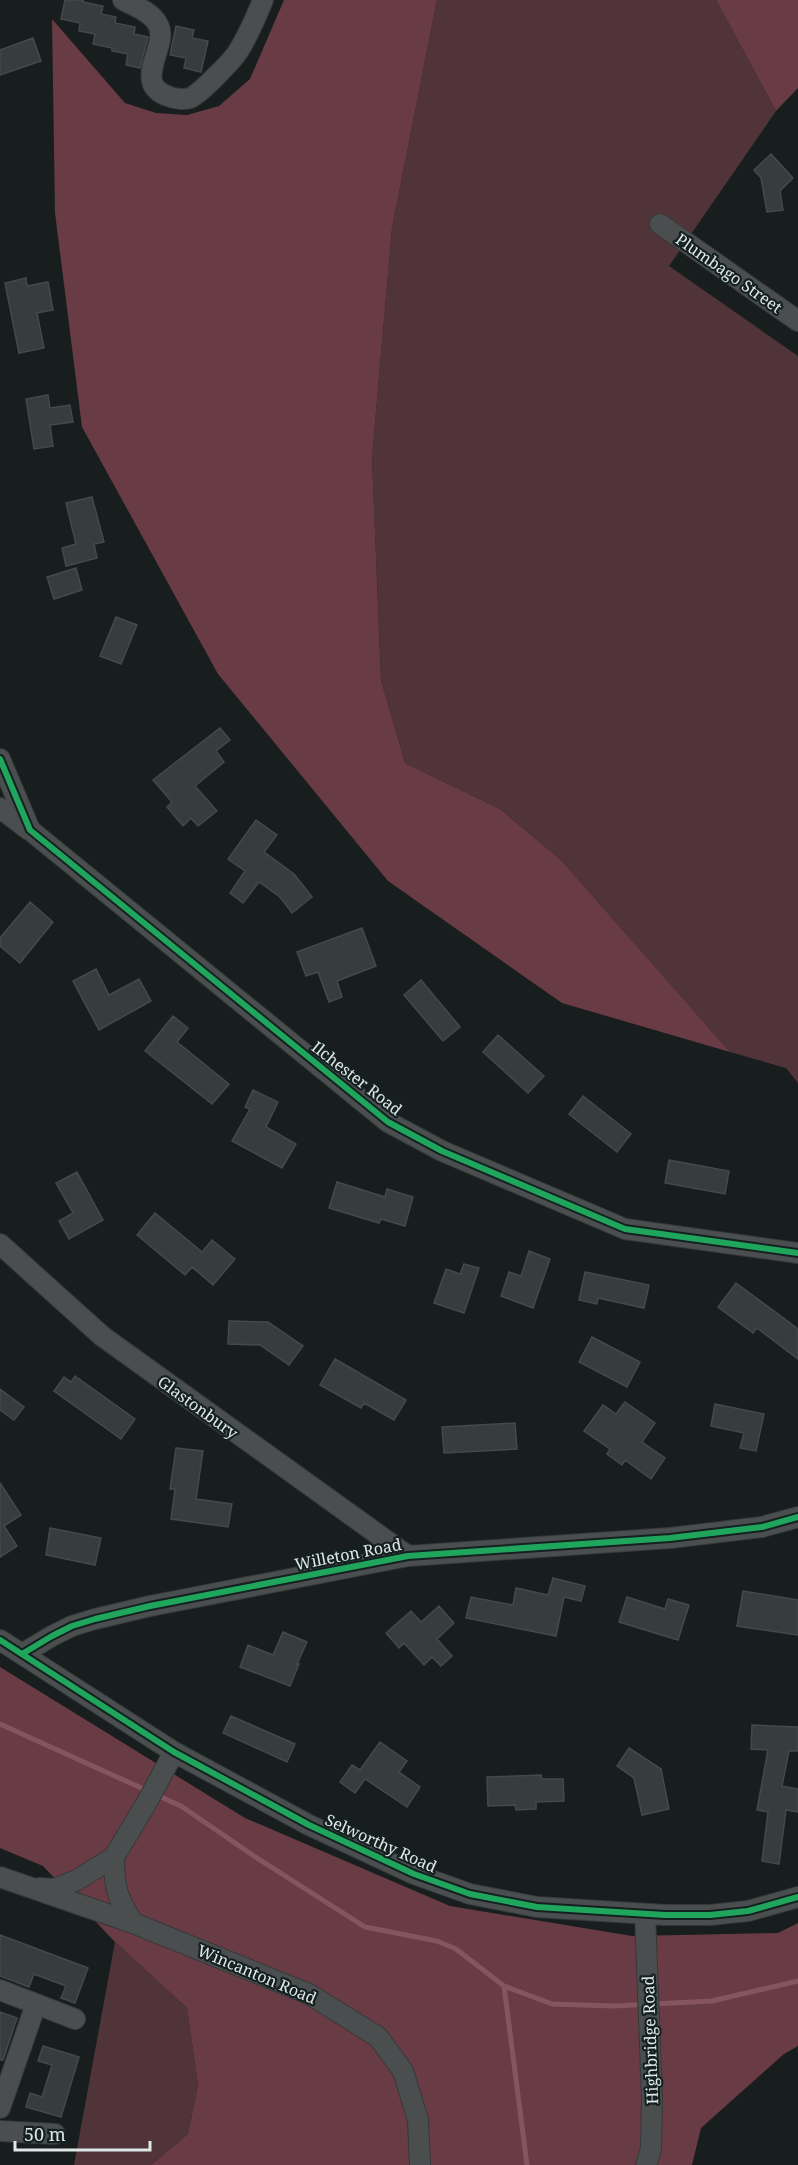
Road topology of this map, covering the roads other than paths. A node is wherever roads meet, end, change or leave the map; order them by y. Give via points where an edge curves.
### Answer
1 (123, 0) edge
2 (263, 0) edge
3 (660, 224) dead end
4 (798, 321) edge
5 (0, 759) edge
6 (0, 808) edge
7 (30, 830) junction
8 (0, 1244) edge
9 (798, 1253) edge
10 (798, 1517) edge
11 (408, 1556) junction
12 (0, 1640) edge
13 (21, 1654) junction
14 (174, 1752) junction
15 (114, 1857) junction
16 (0, 1877) edge
17 (30, 1888) junction
18 (798, 1897) edge
19 (645, 1914) junction
20 (133, 1923) junction
21 (0, 1990) edge
22 (36, 2004) junction
23 (75, 2019) dead end
24 (0, 2108) edge
25 (0, 2131) edge
26 (55, 2134) dead end
27 (420, 2165) edge
28 (646, 2165) edge

1 - 2 street via 157,22 160,39 152,82 157,90 176,99 202,91 238,53
3 - 4 street, Plumbago Street
5 - 7 street, Ilchester Road
6 - 7 street
7 - 9 street, Ilchester Road via 388,1122 442,1151 625,1229
8 - 11 street, Glastonbury via 102,1336
10 - 11 street, Willeton Road via 762,1527 670,1538
11 - 13 street, Willeton Road via 95,1619 62,1631
12 - 13 street, Selworthy Road
13 - 14 street, Selworthy Road
14 - 15 street
14 - 19 street, Selworthy Road via 309,1826 414,1874 470,1894 537,1907
15 - 17 street via 54,1889
15 - 20 street via 119,1901
16 - 17 street, Wincanton Road
17 - 20 street, Wincanton Road
18 - 19 street, Selworthy Road via 748,1911 710,1916
19 - 28 street, Highbridge Road via 652,2098 651,2149
20 - 27 street, Wincanton Road via 309,1994 378,2037 403,2071 418,2120
21 - 22 street
22 - 23 street
22 - 24 street
25 - 26 street

